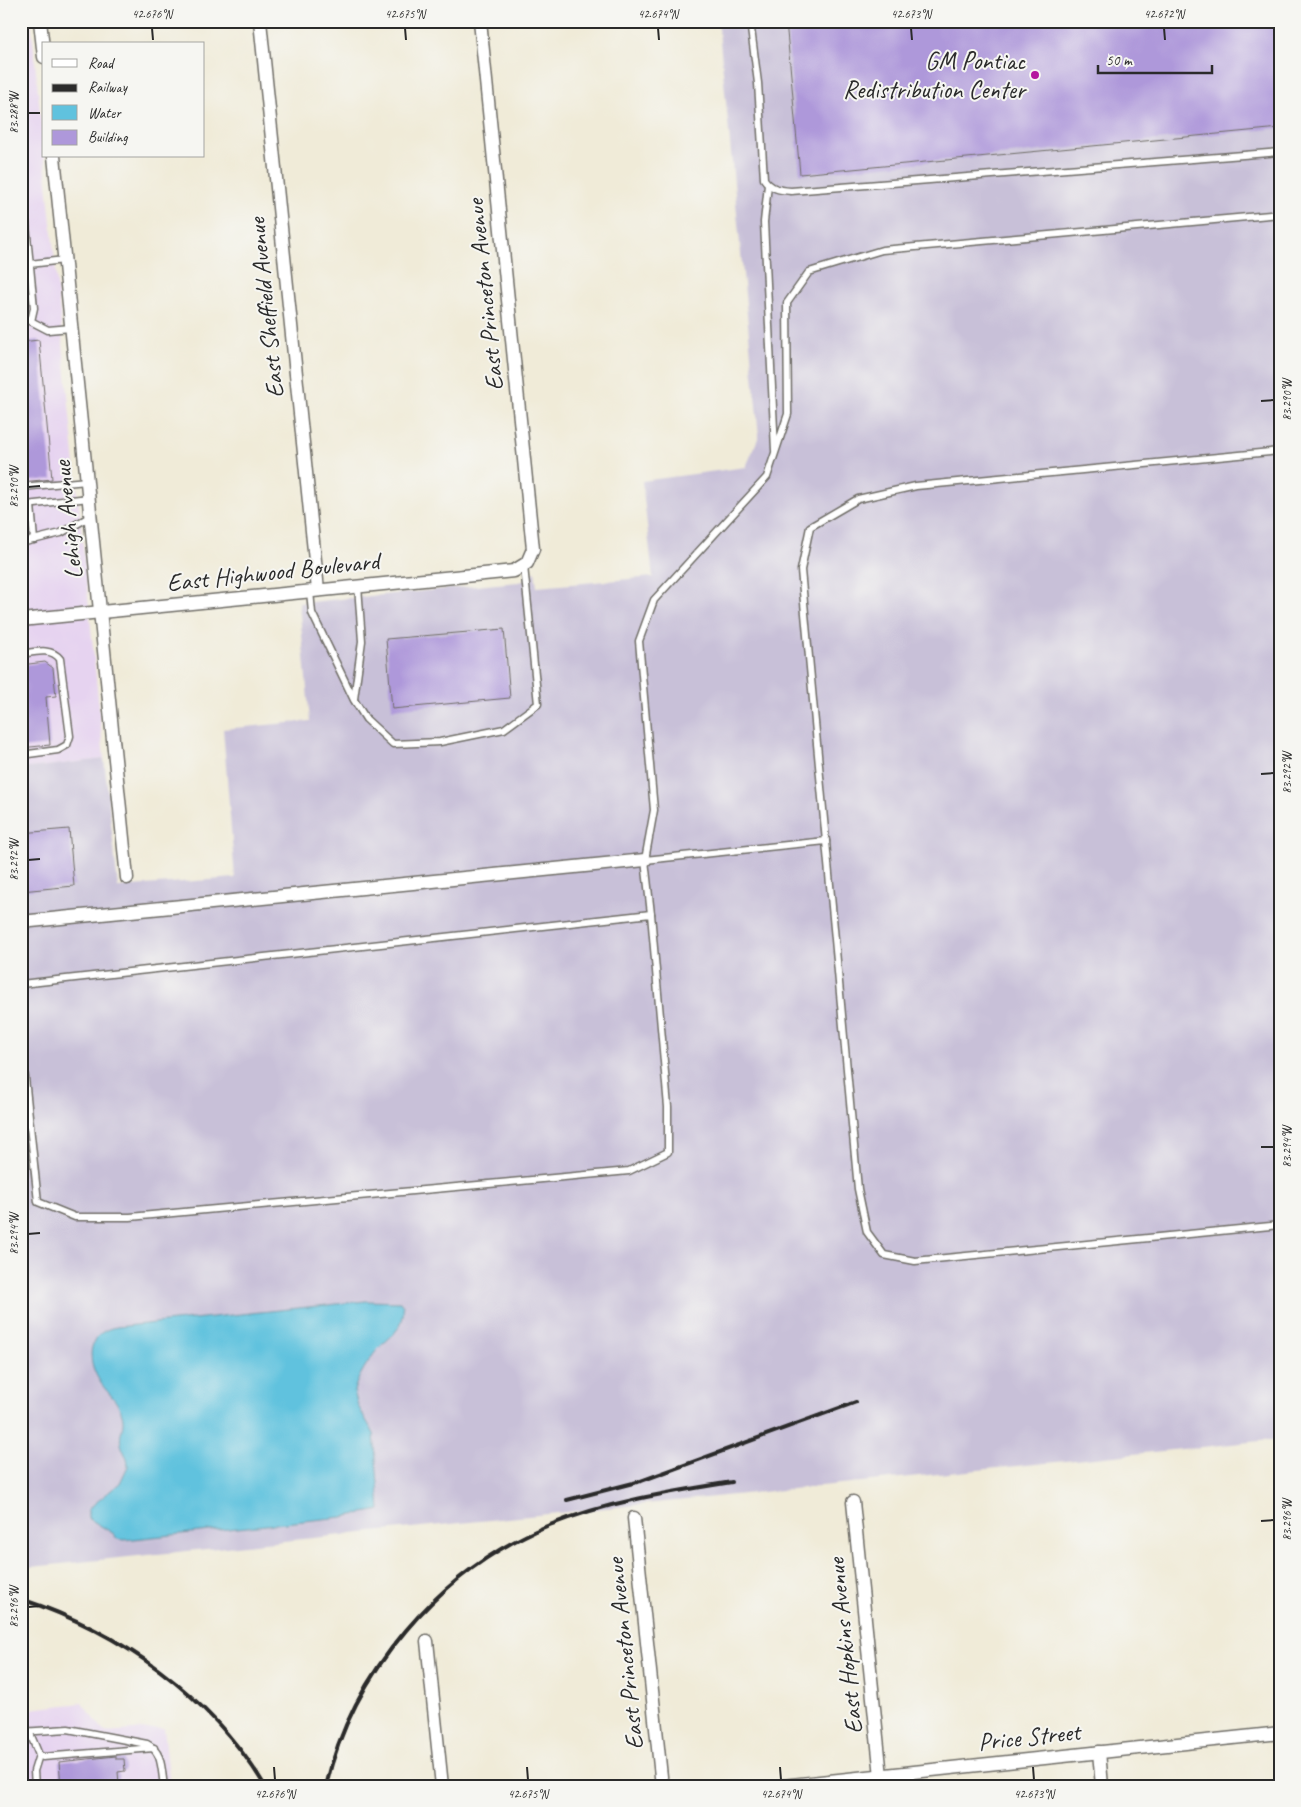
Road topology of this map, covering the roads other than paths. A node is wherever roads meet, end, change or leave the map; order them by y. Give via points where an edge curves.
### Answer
1 (40, 21) edge
2 (260, 21) edge
3 (480, 21) edge
4 (750, 21) edge
5 (42, 42) edge
6 (1280, 152) edge
7 (54, 158) edge
8 (768, 185) junction
9 (24, 204) dead end
10 (1280, 214) edge
11 (64, 260) junction
12 (30, 264) junction
13 (21, 265) edge
14 (21, 316) edge
15 (31, 321) junction
16 (72, 328) junction
17 (1280, 450) edge
18 (775, 454) junction
19 (87, 481) junction
20 (21, 487) edge
21 (89, 498) junction
22 (91, 516) junction
23 (34, 540) junction
24 (21, 543) edge
25 (526, 564) junction
26 (358, 586) junction
27 (314, 590) junction
28 (100, 612) junction
29 (21, 620) edge
30 (21, 654) edge
31 (354, 700) junction
32 (21, 755) edge
33 (826, 841) junction
34 (645, 860) junction
35 (127, 878) dead end
36 (651, 914) junction
37 (21, 922) edge
38 (21, 984) edge
39 (21, 1040) edge
40 (1280, 1225) edge
41 (853, 1502) dead end
42 (634, 1518) dead end
43 (427, 1641) dead end
44 (29, 1731) junction
45 (21, 1732) edge
46 (1280, 1733) edge
47 (155, 1748) junction
48 (1099, 1752) junction
49 (39, 1755) junction
50 (882, 1781) edge
51 (35, 1786) edge
52 (164, 1786) edge
53 (442, 1786) edge
54 (662, 1786) edge
55 (782, 1786) edge
56 (1102, 1786) edge

1 - 5 street
2 - 27 street, East Sheffield Avenue
3 - 25 street, East Princeton Avenue via 533,549
4 - 8 lane via 764,179
6 - 8 lane via 790,191
7 - 11 street, Lehigh Avenue
8 - 18 lane via 764,222
9 - 12 lane
10 - 18 lane via 882,250 809,272 788,303 788,414
11 - 12 lane
11 - 16 street, Lehigh Avenue
12 - 13 lane
12 - 15 lane via 34,308
14 - 15 lane
15 - 16 lane via 48,330
16 - 19 street, Lehigh Avenue
17 - 33 lane via 916,486 858,499 810,527 801,570
18 - 34 lane via 768,476 654,600 639,641 654,810
19 - 20 lane
19 - 21 street, Lehigh Avenue
21 - 22 street, Lehigh Avenue
21 - 23 lane via 28,505
22 - 23 lane via 61,534
22 - 28 street, Lehigh Avenue
23 - 24 lane
25 - 26 street, East Highwood Boulevard via 514,571
25 - 31 lane via 538,704 504,729 440,742 394,744 366,719
26 - 27 street, East Highwood Boulevard
26 - 31 lane via 362,641
27 - 28 street, East Highwood Boulevard
27 - 31 lane via 312,613
28 - 29 street, East Highwood Boulevard
28 - 35 street, Lehigh Avenue
30 - 32 lane via 49,651 60,659 70,736 67,745 58,750
33 - 34 lane
33 - 40 lane via 858,1189 867,1232 884,1255 915,1261
34 - 36 lane
34 - 37 street
36 - 38 lane
36 - 39 lane via 668,1107 668,1152 629,1171 130,1217 75,1217 38,1202
41 - 50 street, East Hopkins Avenue
42 - 54 street, East Princeton Avenue
43 - 53 street
44 - 45 lane
44 - 47 lane via 68,1729
44 - 49 lane
46 - 48 street, Price Street
47 - 49 lane via 50,1758
47 - 52 lane via 160,1756
48 - 50 street, Price Street
48 - 56 street
49 - 51 lane via 34,1770
50 - 55 street, Price Street

